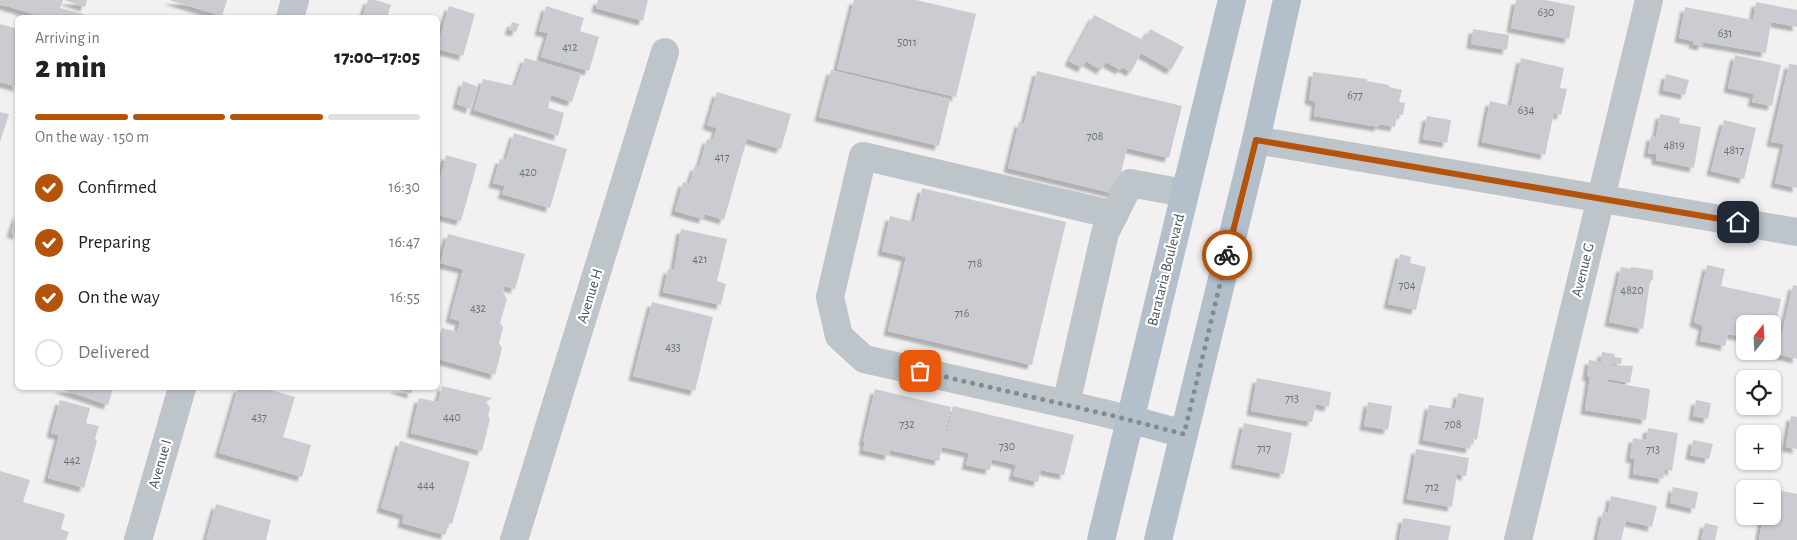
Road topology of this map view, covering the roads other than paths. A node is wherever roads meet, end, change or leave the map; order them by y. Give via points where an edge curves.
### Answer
1 (295, 0) edge
2 (1232, 0) edge
3 (1287, 0) edge
4 (1648, 0) edge
5 (291, 15) edge
6 (665, 52) dead end
7 (1256, 140) junction
8 (1184, 193) junction
9 (1600, 198) junction
10 (1114, 215) junction
11 (1797, 232) edge
12 (181, 390) edge
13 (1066, 404) junction
14 (1130, 420) junction
15 (1184, 434) junction
16 (138, 540) edge
17 (514, 540) edge
18 (1101, 540) edge
19 (1158, 540) edge
20 (1518, 540) edge

1 - 5 street
2 - 8 main road, Barataria Boulevard
3 - 7 main road
4 - 9 street, Avenue G
6 - 17 street, Avenue H
7 - 9 street
7 - 15 main road
8 - 10 street via 1130,183
8 - 14 main road, Barataria Boulevard
9 - 11 street
9 - 20 street, Avenue G
10 - 13 street via 1105,233
10 - 13 street via 864,156 830,297 838,336 864,359
12 - 16 street, Avenue I
13 - 14 street
14 - 15 main road
14 - 18 main road, Barataria Boulevard
15 - 19 main road

